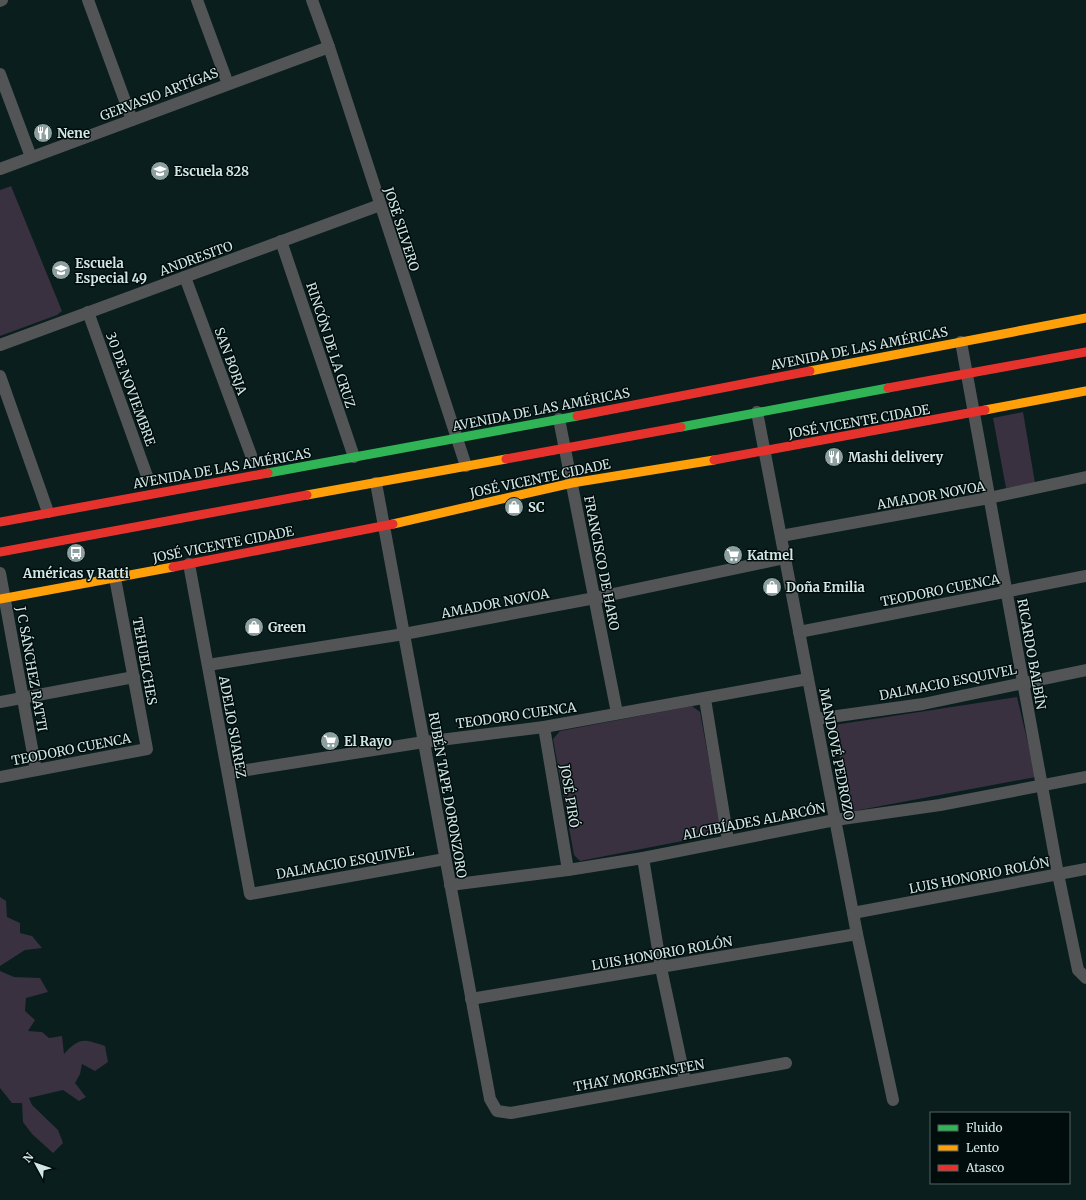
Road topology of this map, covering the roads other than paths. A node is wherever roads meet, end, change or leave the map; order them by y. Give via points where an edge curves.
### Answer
1 (88, 0) edge
2 (197, 0) edge
3 (312, 0) edge
4 (329, 47) junction
5 (0, 74) edge
6 (228, 84) junction
7 (132, 120) junction
8 (31, 157) junction
9 (0, 169) edge
10 (380, 206) junction
11 (281, 241) junction
12 (185, 277) junction
13 (88, 312) junction
14 (1086, 318) edge
15 (961, 342) junction
16 (0, 345) edge
17 (1086, 352) edge
18 (967, 374) junction
19 (0, 376) edge
20 (1086, 391) edge
21 (757, 412) junction
22 (974, 412) junction
23 (559, 419) junction
24 (456, 439) junction
25 (565, 448) junction
26 (764, 451) junction
27 (250, 455) dead end
28 (354, 457) junction
29 (466, 466) junction
30 (146, 476) dead end
31 (1086, 478) edge
32 (376, 483) junction
33 (572, 483) junction
34 (989, 498) junction
35 (48, 512) junction
36 (0, 522) edge
37 (384, 526) junction
38 (781, 536) junction
39 (0, 552) edge
40 (785, 558) junction
41 (189, 564) junction
42 (0, 573) edge
43 (1086, 576) edge
44 (115, 578) junction
45 (1006, 592) junction
46 (595, 598) junction
47 (2, 599) edge
48 (799, 632) junction
49 (404, 634) junction
50 (208, 664) junction
51 (1086, 670) edge
52 (134, 677) junction
53 (808, 679) junction
54 (1023, 682) junction
55 (23, 698) junction
56 (705, 699) junction
57 (0, 702) edge
58 (617, 714) junction
59 (816, 719) junction
60 (544, 727) junction
61 (424, 742) junction
62 (147, 749) joint
63 (36, 770) junction
64 (228, 773) junction
65 (0, 776) edge
66 (1086, 777) edge
67 (1042, 787) junction
68 (835, 820) junction
69 (728, 840) junction
70 (643, 858) junction
71 (445, 859) junction
72 (1086, 869) edge
73 (568, 870) junction
74 (1058, 874) junction
75 (450, 885) junction
76 (250, 894) joint
77 (853, 913) junction
78 (857, 934) junction
79 (661, 968) junction
80 (1082, 974) edge
81 (471, 999) junction
82 (786, 1063) dead end
83 (685, 1080) junction
84 (892, 1100) dead end
85 (497, 1111) joint

1 - 7 street
2 - 6 street
3 - 4 street, JOSÉ SILVERO
4 - 6 street, GERVASIO ARTÍGAS
4 - 10 street, JOSÉ SILVERO
5 - 8 street
6 - 7 street, GERVASIO ARTÍGAS
7 - 8 street, GERVASIO ARTÍGAS
8 - 9 street, GERVASIO ARTÍGAS
10 - 11 street, ANDRESITO
10 - 24 street, JOSÉ SILVERO
11 - 12 street, ANDRESITO
11 - 28 street, RINCÓN DE LA CRUZ
12 - 13 street, ANDRESITO
12 - 27 street, SAN BORJA
13 - 16 street, ANDRESITO
13 - 30 street, 30 DE NOVIEMBRE
14 - 15 main road, AVENIDA DE LAS AMÉRICAS
15 - 18 street, RICARDO BALBÍN
15 - 23 main road, AVENIDA DE LAS AMÉRICAS
17 - 18 main road
18 - 21 main road
18 - 22 street, RICARDO BALBÍN
19 - 35 street
20 - 22 main road, JOSÉ VICENTE CIDADE
21 - 25 main road
21 - 26 street, MANDOVÉ PEDROZO
22 - 26 main road, JOSÉ VICENTE CIDADE
22 - 34 street, RICARDO BALBÍN
23 - 24 main road, AVENIDA DE LAS AMÉRICAS
23 - 25 street, FRANCISCO DE HARO
24 - 28 main road, AVENIDA DE LAS AMÉRICAS
24 - 29 street, JOSÉ SILVERO
25 - 29 main road
25 - 33 street, FRANCISCO DE HARO
26 - 33 main road, JOSÉ VICENTE CIDADE
26 - 38 street, MANDOVÉ PEDROZO
28 - 35 main road, AVENIDA DE LAS AMÉRICAS
29 - 32 main road
31 - 34 street, AMADOR NOVOA
32 - 37 street, RUBÉN TAPE DORONZORO
32 - 39 main road
33 - 37 main road, JOSÉ VICENTE CIDADE
33 - 46 street, FRANCISCO DE HARO
34 - 38 street, AMADOR NOVOA
34 - 45 street, RICARDO BALBÍN
35 - 36 main road, AVENIDA DE LAS AMÉRICAS
37 - 41 main road, JOSÉ VICENTE CIDADE
37 - 49 street, RUBÉN TAPE DORONZORO
38 - 40 street, MANDOVÉ PEDROZO
40 - 46 street, AMADOR NOVOA
40 - 48 street, MANDOVÉ PEDROZO
41 - 44 main road, JOSÉ VICENTE CIDADE
41 - 50 street, ADELIO SUAREZ
42 - 47 street, J C SÁNCHEZ RATTI
43 - 45 street, TEODORO CUENCA
44 - 47 main road, JOSÉ VICENTE CIDADE
44 - 52 street, TEHUELCHES
45 - 48 street, TEODORO CUENCA
45 - 54 street, RICARDO BALBÍN
46 - 49 street, AMADOR NOVOA
46 - 58 street, FRANCISCO DE HARO
47 - 55 street, J C SÁNCHEZ RATTI
48 - 53 street, MANDOVÉ PEDROZO
49 - 50 street, AMADOR NOVOA
49 - 61 street, RUBÉN TAPE DORONZORO
50 - 64 street, ADELIO SUAREZ
51 - 54 street, DALMACIO ESQUIVEL
52 - 55 street
52 - 62 street, TEHUELCHES
53 - 56 street, TEODORO CUENCA
53 - 59 street, MANDOVÉ PEDROZO
54 - 59 street, DALMACIO ESQUIVEL via 923,704
54 - 67 street, RICARDO BALBÍN
55 - 57 street
55 - 63 street, J C SÁNCHEZ RATTI
56 - 58 street, TEODORO CUENCA
56 - 69 street
58 - 60 street, TEODORO CUENCA
59 - 68 street, MANDOVÉ PEDROZO
60 - 61 street, TEODORO CUENCA
60 - 73 street, JOSÉ PIRÓ
61 - 64 street, TEODORO CUENCA
61 - 71 street, RUBÉN TAPE DORONZORO
62 - 63 street, TEODORO CUENCA
63 - 65 street, TEODORO CUENCA
64 - 76 street, ADELIO SUAREZ
66 - 67 street, ALCIBÍADES ALARCÓN
67 - 68 street, ALCIBÍADES ALARCÓN
67 - 74 street, RICARDO BALBÍN
68 - 69 street, ALCIBÍADES ALARCÓN
68 - 77 street, MANDOVÉ PEDROZO
69 - 70 street, ALCIBÍADES ALARCÓN
70 - 73 street, ALCIBÍADES ALARCÓN
70 - 79 street
71 - 75 street, RUBÉN TAPE DORONZORO
71 - 76 street, DALMACIO ESQUIVEL
72 - 74 street, LUIS HONORIO ROLÓN
73 - 75 street, ALCIBÍADES ALARCÓN
74 - 77 street, LUIS HONORIO ROLÓN
74 - 80 street, RICARDO BALBÍN
75 - 81 street, RUBÉN TAPE DORONZORO
77 - 78 street, MANDOVÉ PEDROZO
78 - 79 street, LUIS HONORIO ROLÓN
78 - 84 street, MANDOVÉ PEDROZO
79 - 81 street, LUIS HONORIO ROLÓN
79 - 83 street
81 - 85 street, RUBÉN TAPE DORONZORO via 490,1099
82 - 83 street, THAY MORGENSTEN
83 - 85 street, THAY MORGENSTEN via 511,1113

